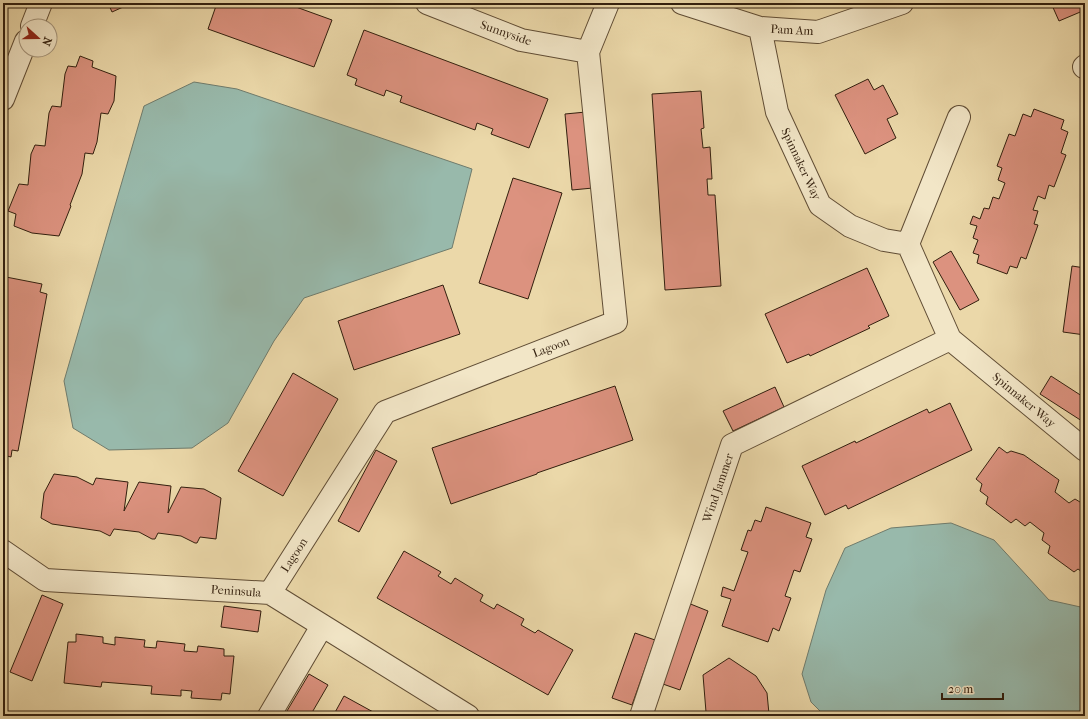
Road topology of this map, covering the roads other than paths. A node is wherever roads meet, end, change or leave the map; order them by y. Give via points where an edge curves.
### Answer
1 (41, 3) edge
2 (427, 3) edge
3 (608, 3) edge
4 (682, 3) edge
5 (902, 3) edge
6 (35, 18) edge
7 (760, 28) junction
8 (588, 52) junction
9 (19, 58) edge
10 (3, 99) edge
11 (959, 117) dead end
12 (908, 244) junction
13 (950, 339) junction
14 (1085, 450) edge
15 (3, 551) edge
16 (270, 593) junction
17 (322, 626) junction
18 (269, 716) edge
19 (468, 716) edge
20 (641, 716) edge

1 - 6 street
2 - 8 street, Sunnyside via 521,40
3 - 8 street, Lagoon
4 - 7 street, Pam Am
5 - 7 street, Pam Am via 818,32
7 - 12 street, Spinnaker Way via 777,112 820,205 850,226 884,240
8 - 16 street, Lagoon via 616,322 385,412
9 - 10 street
11 - 12 street
12 - 13 street, Spinnaker Way
13 - 14 street, Spinnaker Way
13 - 20 street, Wind Jammer via 732,445
15 - 16 street, Peninsula via 45,580
16 - 17 street, Peninsula
17 - 18 street
17 - 19 street, Peninsula

